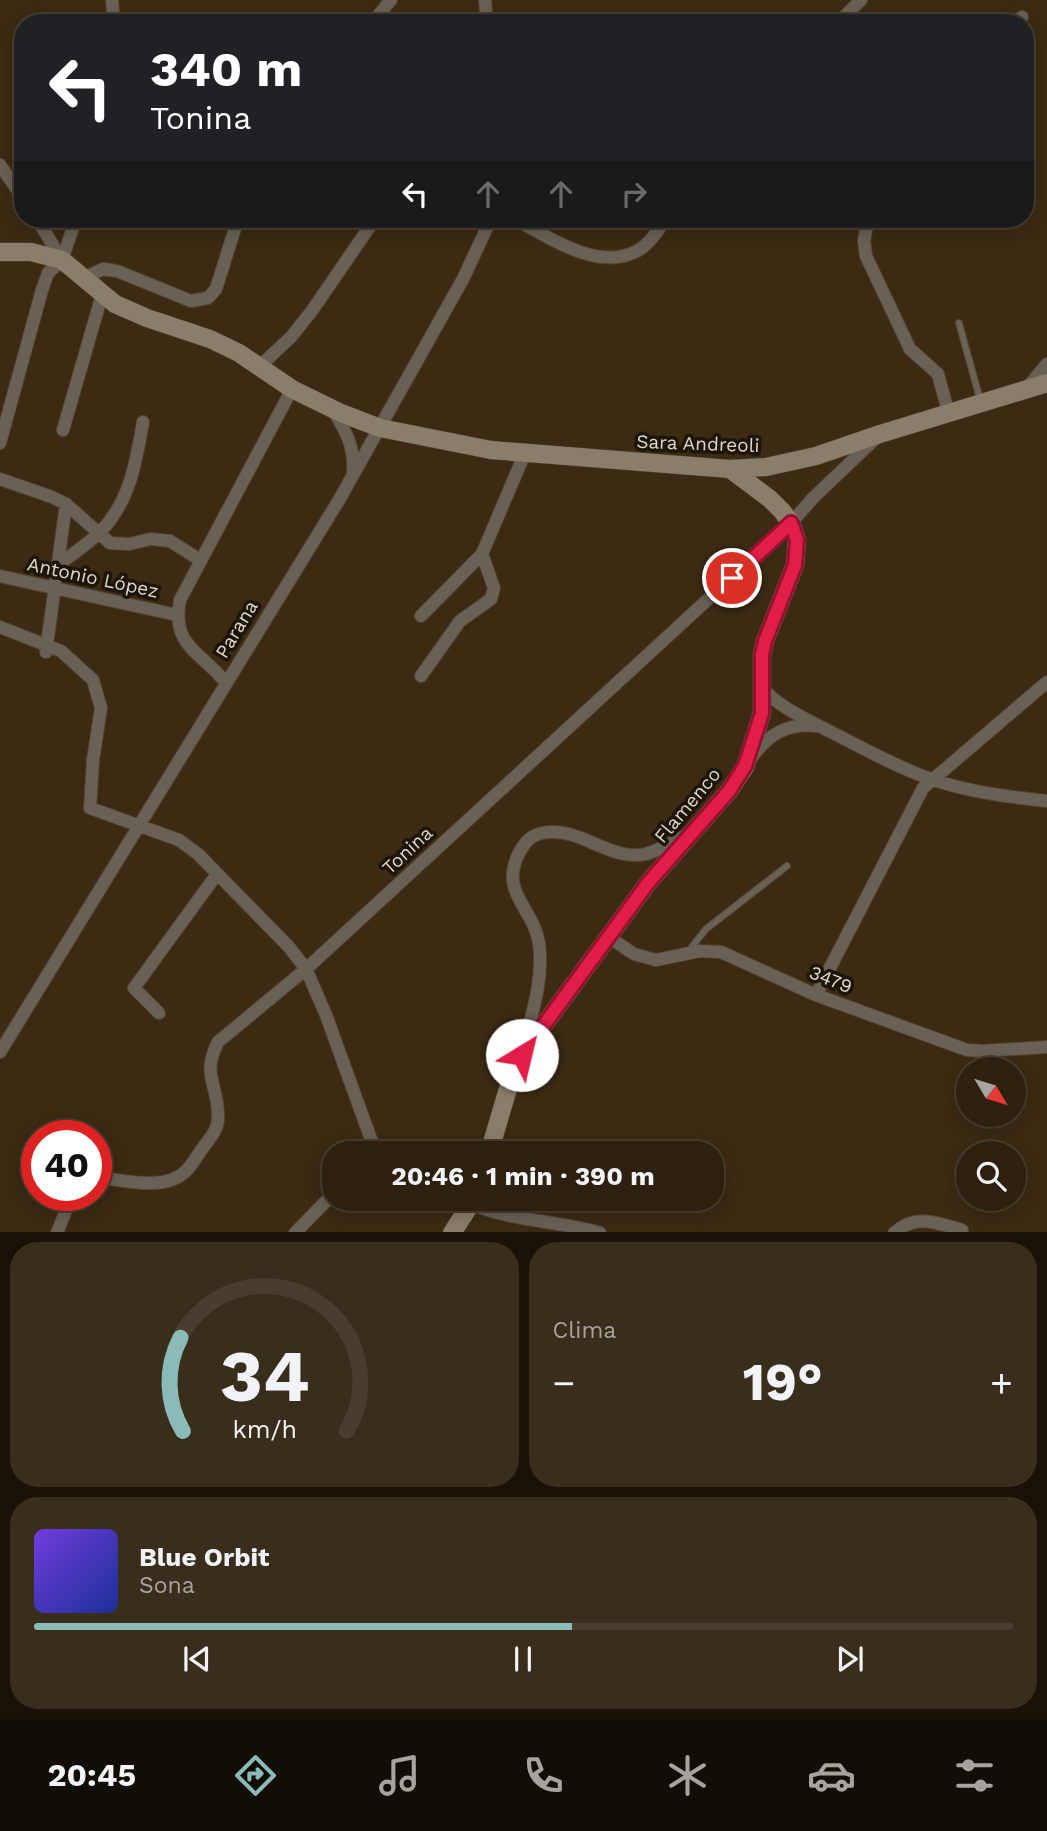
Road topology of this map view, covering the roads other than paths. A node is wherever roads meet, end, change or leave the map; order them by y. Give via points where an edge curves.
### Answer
1 (861, 0) edge
2 (847, 14) edge
3 (0, 165) edge
4 (14, 184) edge
5 (42, 228) edge
6 (73, 228) edge
7 (235, 228) edge
8 (369, 228) edge
9 (487, 228) edge
10 (532, 228) edge
11 (659, 228) edge
12 (866, 228) edge
13 (0, 252) edge
14 (62, 260) junction
15 (84, 278) junction
16 (102, 295) junction
17 (959, 323) dead end
18 (1047, 364) edge
19 (260, 366) junction
20 (1047, 383) edge
21 (292, 388) junction
22 (1024, 391) junction
23 (982, 404) junction
24 (332, 408) junction
25 (949, 415) junction
26 (143, 422) dead end
27 (380, 428) junction
28 (63, 430) dead end
29 (880, 434) junction
30 (0, 443) edge
31 (525, 453) junction
32 (730, 469) junction
33 (352, 477) junction
34 (0, 480) edge
35 (66, 504) junction
36 (791, 523) junction
37 (98, 534) junction
38 (482, 554) junction
39 (200, 560) junction
40 (57, 566) junction
41 (0, 576) edge
42 (54, 588) junction
43 (177, 615) junction
44 (421, 616) dead end
45 (0, 627) edge
46 (46, 649) junction
47 (421, 676) dead end
48 (1047, 682) edge
49 (226, 683) junction
50 (762, 688) junction
51 (820, 726) junction
52 (745, 766) junction
53 (933, 780) junction
54 (1047, 801) edge
55 (138, 824) junction
56 (692, 833) junction
57 (787, 866) dead end
58 (217, 874) junction
59 (607, 936) junction
60 (686, 954) junction
61 (306, 969) junction
62 (816, 995) junction
63 (159, 1013) dead end
64 (1047, 1047) edge
65 (0, 1052) edge
66 (522, 1055) junction
67 (371, 1141) edge
68 (493, 1141) edge
69 (112, 1178) edge
70 (322, 1205) edge
71 (66, 1211) edge
72 (464, 1211) edge
73 (494, 1211) edge
74 (962, 1230) dead end
75 (57, 1232) edge
76 (296, 1232) edge
77 (453, 1232) edge
78 (597, 1232) edge
79 (895, 1232) edge

1 - 2 street
3 - 4 street
5 - 14 street
6 - 14 street
7 - 15 street via 216,289 208,298 191,301 117,271 103,269
8 - 19 street via 312,312
9 - 27 street, Parana
10 - 11 street via 572,250 600,256 638,251
12 - 25 street via 866,256 909,349 938,374
13 - 14 street via 31,252
14 - 15 street, Sara Andreoli
14 - 30 street via 48,273 42,290
15 - 16 street, Sara Andreoli
16 - 19 street, Sara Andreoli via 147,318 210,339
16 - 28 street
17 - 23 lane
18 - 22 street
19 - 21 street, Sara Andreoli
20 - 22 street, Sara Andreoli
21 - 24 street, Sara Andreoli
21 - 39 street
22 - 23 street, Sara Andreoli
23 - 25 street, Sara Andreoli
24 - 27 street, Sara Andreoli
24 - 33 street via 349,438 354,456
25 - 29 street, Sara Andreoli
26 - 37 street via 126,496
27 - 31 street, Sara Andreoli
27 - 33 street, Parana
29 - 32 street, Sara Andreoli via 790,463
29 - 36 street, Tonina
31 - 32 street, Sara Andreoli
31 - 38 street
32 - 36 street via 770,499
33 - 49 street, Parana
34 - 35 street
35 - 37 street
35 - 40 street
36 - 50 street, Flamenco via 797,540 795,565 765,641
36 - 61 street, Tonina
37 - 39 street via 110,543 170,541
37 - 40 street
38 - 44 street
38 - 47 street via 495,588 491,599 460,621
39 - 43 street
40 - 42 street
41 - 42 street, Antonio López
42 - 43 street, Antonio López
42 - 46 street
43 - 49 street via 185,640
45 - 46 street
46 - 55 street via 61,651 93,680 99,697 90,808
48 - 53 street
49 - 55 street, Parana
50 - 51 street
50 - 52 street, Flamenco via 760,721
51 - 52 street via 782,729 764,741
51 - 53 street
52 - 56 street, Flamenco
53 - 54 street
53 - 62 street via 918,797
55 - 58 street via 179,839
55 - 65 street, Parana
56 - 59 street, Flamenco
56 - 66 street via 646,854 632,855 614,853 572,835 546,832 526,841 511,878 538,940 540,968
57 - 60 lane via 706,929
58 - 61 street
58 - 63 street via 134,988
59 - 60 street, 3479 via 656,960
59 - 66 street, Flamenco
60 - 62 street, 3479 via 721,952
61 - 67 street
61 - 69 street, Tonina via 218,1042 210,1057 209,1073 218,1125 185,1172 169,1181
62 - 64 street, 3479 via 967,1050
66 - 68 street, Flamenco
70 - 76 street
71 - 75 street
72 - 77 street
73 - 78 street
74 - 79 street via 922,1219

